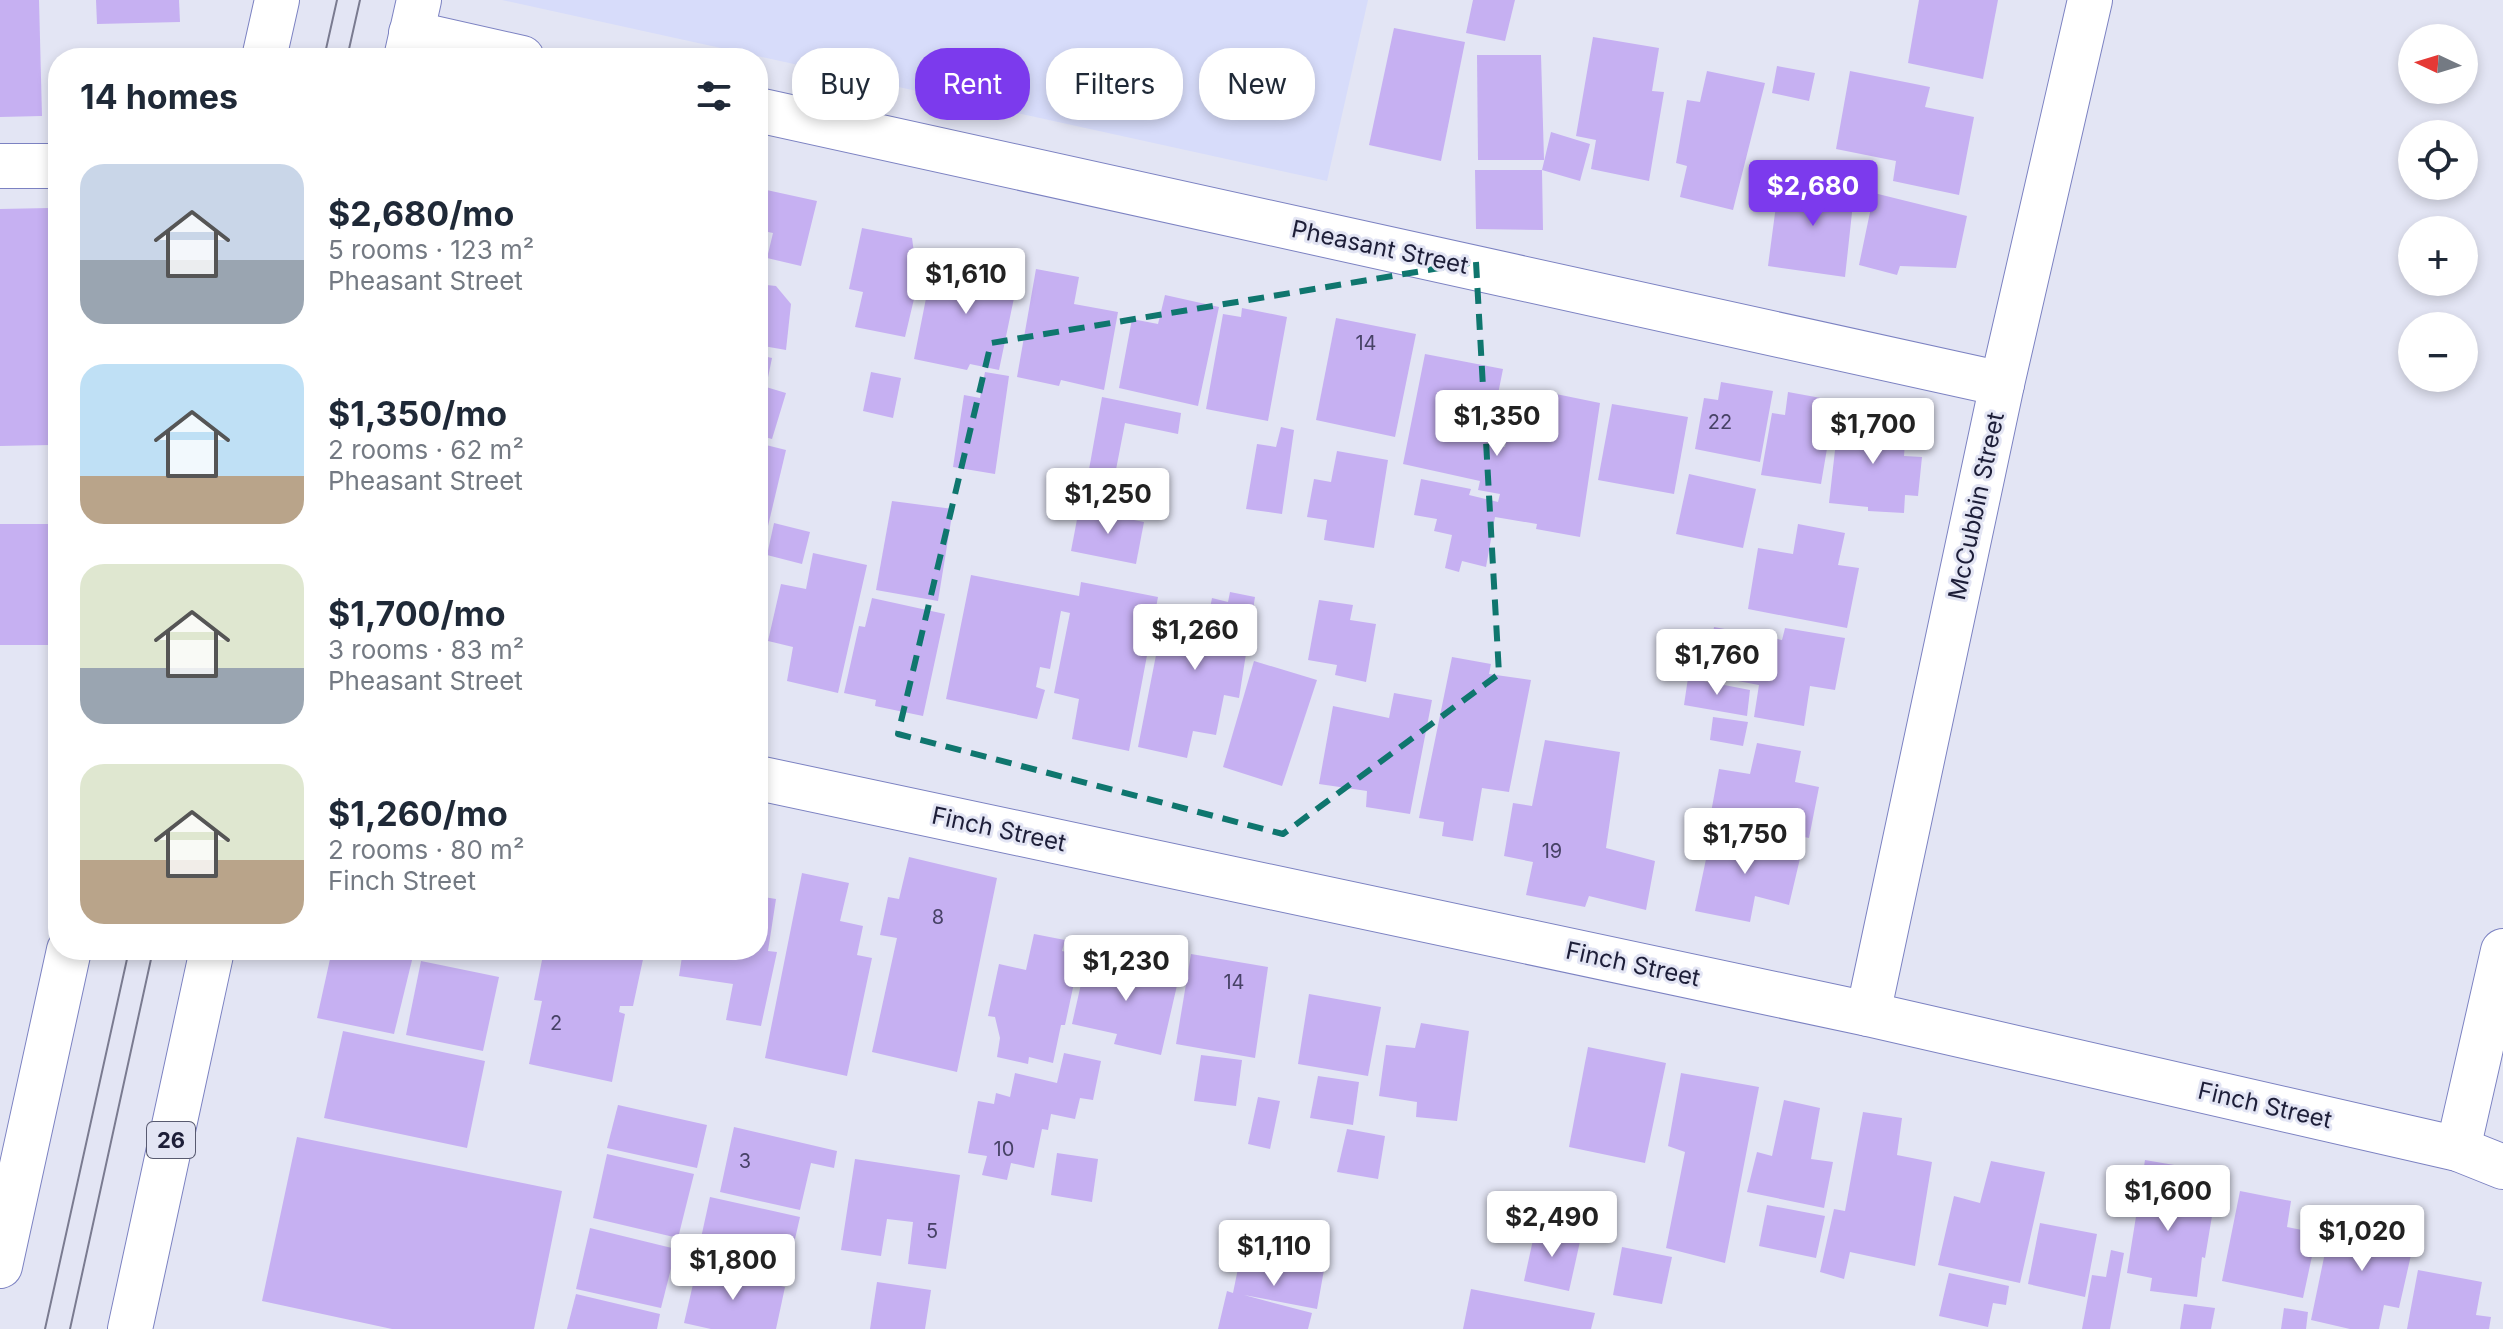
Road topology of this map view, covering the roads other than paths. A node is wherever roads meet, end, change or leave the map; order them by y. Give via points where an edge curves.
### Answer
1 (277, 0) edge
2 (2090, 0) edge
3 (412, 30) edge
4 (266, 48) edge
5 (483, 48) edge
6 (768, 112) edge
7 (0, 166) edge
8 (48, 166) edge
9 (2002, 384) junction
10 (768, 780) edge
11 (2503, 951) edge
12 (66, 960) edge
13 (210, 960) edge
14 (1868, 1014) junction
15 (14, 1141) edge
16 (2458, 1149) junction
17 (2503, 1167) edge
18 (1, 1253) edge
19 (130, 1329) edge

1 - 4 main road
2 - 9 main road, McCubbin Street
3 - 5 main road
6 - 9 main road, Pheasant Street
7 - 8 main road
9 - 14 main road, McCubbin Street
10 - 14 main road, Finch Street
11 - 16 main road
12 - 15 main road
13 - 19 main road, 26
14 - 16 main road, Finch Street
15 - 18 main road
16 - 17 main road, Finch Street

